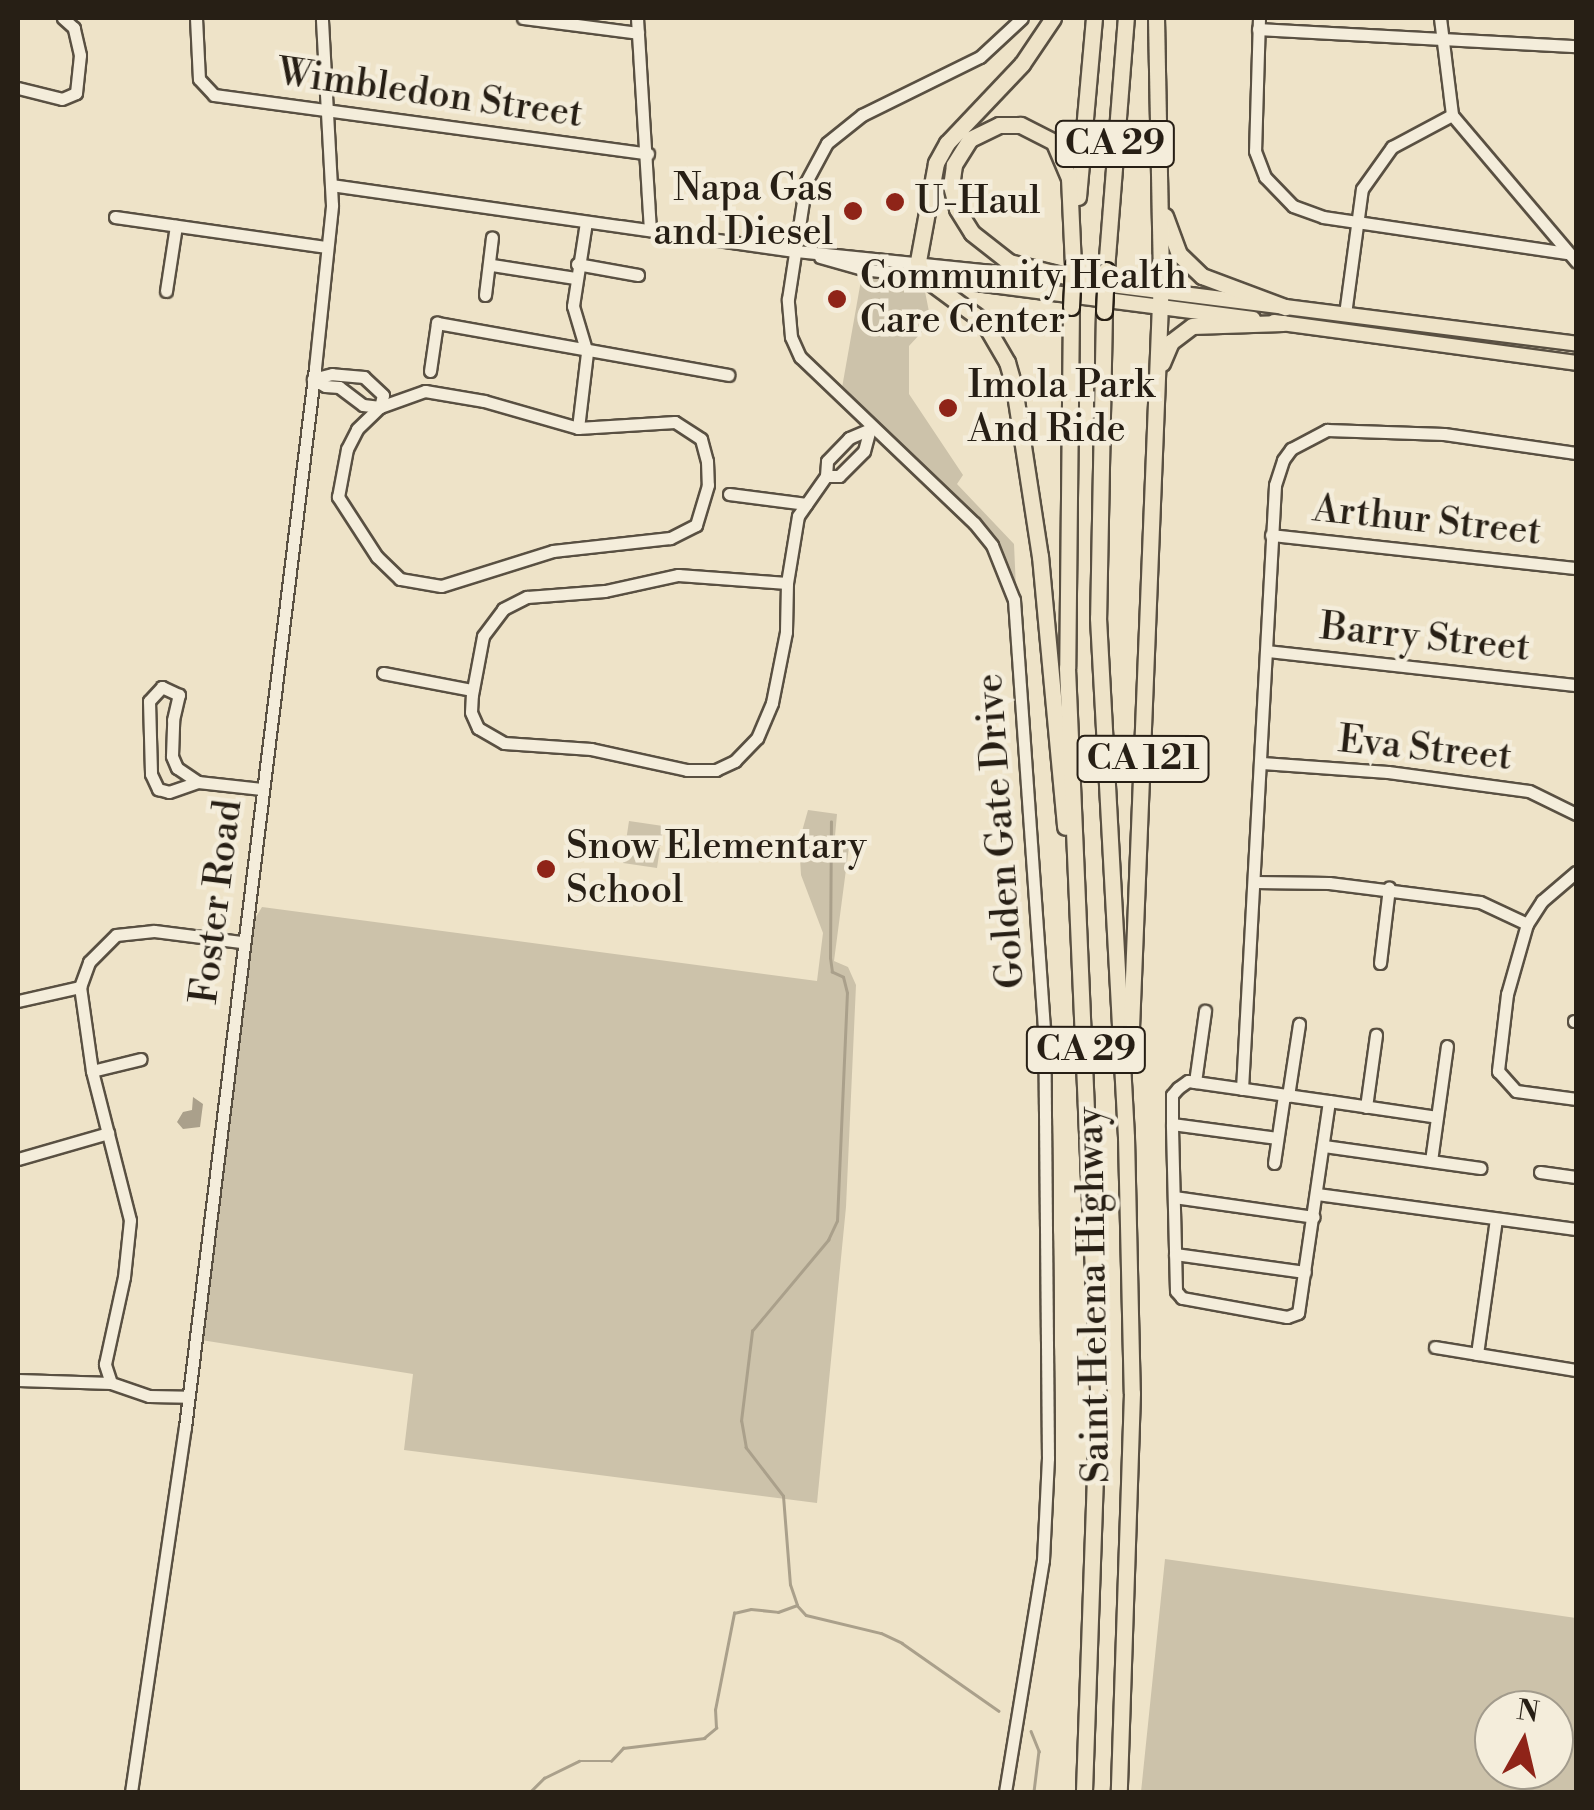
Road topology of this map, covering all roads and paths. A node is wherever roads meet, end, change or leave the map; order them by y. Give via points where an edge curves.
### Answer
1 (63, 18) edge
2 (196, 18) edge
3 (322, 18) edge
4 (524, 18) edge
5 (637, 18) edge
6 (1022, 18) edge
7 (1054, 18) edge
8 (1094, 18) edge
9 (1126, 18) edge
10 (1156, 18) edge
11 (1440, 18) edge
12 (1258, 23) edge
13 (638, 33) junction
14 (1445, 37) junction
15 (1576, 46) edge
16 (18, 88) edge
17 (328, 110) junction
18 (1452, 115) junction
19 (648, 154) junction
20 (1158, 184) junction
21 (331, 185) junction
22 (115, 217) dead end
23 (1356, 220) junction
24 (586, 222) junction
25 (176, 226) junction
26 (650, 230) junction
27 (492, 237) dead end
28 (327, 247) junction
29 (796, 251) junction
30 (1572, 257) edge
31 (492, 265) junction
32 (1073, 266) junction
33 (920, 268) junction
34 (576, 271) junction
35 (638, 274) dead end
36 (1090, 282) junction
37 (166, 291) dead end
38 (485, 295) dead end
39 (1160, 299) junction
40 (1345, 314) junction
41 (1284, 315) junction
42 (1576, 344) edge
43 (586, 353) junction
44 (1576, 363) edge
45 (430, 371) dead end
46 (728, 375) dead end
47 (313, 379) junction
48 (1158, 381) junction
49 (380, 407) junction
50 (578, 428) junction
51 (870, 429) junction
52 (1576, 453) edge
53 (826, 476) junction
54 (730, 494) dead end
55 (806, 504) junction
56 (1272, 535) junction
57 (1576, 568) edge
58 (787, 583) junction
59 (1268, 651) junction
60 (383, 674) dead end
61 (1576, 685) edge
62 (472, 690) junction
63 (1262, 763) junction
64 (198, 782) junction
65 (262, 789) junction
66 (1576, 814) edge
67 (1576, 872) edge
68 (1255, 882) junction
69 (1388, 888) junction
70 (1527, 924) junction
71 (241, 942) junction
72 (1380, 963) dead end
73 (80, 987) junction
74 (18, 1001) edge
75 (1205, 1011) dead end
76 (1299, 1024) dead end
77 (1376, 1035) dead end
78 (1447, 1046) dead end
79 (141, 1059) dead end
80 (92, 1072) junction
81 (1195, 1082) junction
82 (1242, 1089) junction
83 (1286, 1095) junction
84 (1576, 1099) edge
85 (1330, 1101) junction
86 (1366, 1107) junction
87 (1089, 1115) junction
88 (1437, 1117) junction
89 (1172, 1124) junction
90 (108, 1134) junction
91 (1126, 1137) junction
92 (1278, 1138) junction
93 (1324, 1146) junction
94 (18, 1159) edge
95 (1431, 1161) junction
96 (1274, 1163) dead end
97 (1480, 1168) dead end
98 (1540, 1172) dead end
99 (1576, 1177) edge
100 (1317, 1194) junction
101 (1174, 1198) junction
102 (1314, 1217) junction
103 (1496, 1219) junction
104 (1576, 1229) edge
105 (1176, 1254) junction
106 (1306, 1272) junction
107 (1435, 1348) dead end
108 (1477, 1354) junction
109 (1576, 1370) edge
110 (18, 1380) edge
111 (111, 1384) junction
112 (188, 1398) junction
113 (131, 1792) edge
114 (1005, 1792) edge
115 (1084, 1792) edge
116 (1119, 1792) edge

1 - 16 street via 74,28 80,55 76,92 62,99
2 - 17 street, Wimbledon Street via 204,89
3 - 17 street, Foster Road
4 - 13 street
5 - 13 street
6 - 29 street, Golden Gate Drive via 980,57 842,128 806,182
7 - 33 highway via 942,153
8 - 32 highway, Saint Helena Highway / CA 29
9 - 91 highway, Saint Helena Highway / CA 29, bridge via 1098,440 1099,663
10 - 20 highway
11 - 14 street
12 - 14 street
12 - 23 street via 1255,150 1266,176 1293,206
13 - 19 street
14 - 15 street
14 - 18 street
17 - 19 street, Wimbledon Street
17 - 21 street, Foster Road
18 - 23 street via 1379,160 1362,189
18 - 30 street
19 - 26 street
20 - 39 highway
20 - 41 highway via 1179,254 1202,276
21 - 24 street
21 - 28 street, Foster Road
22 - 25 street
23 - 30 street
23 - 40 street
24 - 26 street
24 - 34 street
25 - 28 street
25 - 37 street
26 - 29 street
27 - 31 street
28 - 47 street, Foster Road
29 - 33 street
29 - 51 street, Golden Gate Drive via 788,299 791,337 815,374
31 - 34 street
31 - 38 street
32 - 36 highway, CA 121 via 1069,178 1054,142 1020,125 999,125 970,139 954,165 951,186 972,232 1009,262
32 - 87 highway, Saint Helena Highway / CA 29, bridge via 1066,639
33 - 36 street
33 - 39 main road
33 - 87 highway via 984,321 1007,362 1020,416 1040,556
34 - 35 street
34 - 43 street via 573,306
36 - 39 main road, CA 121
39 - 41 main road, CA 121
39 - 48 highway
40 - 41 main road, CA 121
40 - 42 main road, CA 121
41 - 44 main road, CA 121
41 - 48 highway, CA 121 via 1185,328 1171,342
43 - 45 street via 437,323
43 - 46 street
43 - 50 street
47 - 49 street
47 - 49 street via 364,377 382,395
47 - 65 street, Foster Road
48 - 91 highway, CA 121
49 - 50 street via 413,392 448,394
49 - 50 street via 347,449 338,498 377,557 400,579 420,586 441,586 553,550 682,536 696,525 708,461 689,428 675,422
51 - 53 street via 827,460
51 - 53 street via 864,451 839,476
51 - 114 street, Golden Gate Drive via 992,544 1014,600 1018,634 1044,1029 1048,1458 1043,1560
52 - 56 street via 1444,434 1327,430 1292,448 1274,484
53 - 55 street
54 - 55 street
55 - 58 street via 792,540
56 - 57 street, Arthur Street
56 - 59 street
58 - 62 street via 678,575 605,591 526,596 492,618
58 - 62 street via 772,704 757,738 716,770 591,749 504,744 478,728
59 - 61 street, Barry Street
59 - 63 street
60 - 62 street
63 - 66 street, Eva Street via 1529,791
63 - 68 street
64 - 64 street via 172,756 179,695 162,688 149,701 152,782 168,792
64 - 65 street
65 - 71 street, Foster Road
67 - 70 street via 1542,900
68 - 69 street
68 - 82 street
69 - 70 street via 1480,902
69 - 72 street
70 - 84 street via 1507,994 1498,1071 1516,1091
71 - 73 street via 154,931 116,935 89,962
71 - 112 street, Foster Road
73 - 74 street
73 - 80 street
75 - 81 street
76 - 83 street
77 - 86 street
78 - 88 street
79 - 80 street
80 - 90 street
81 - 82 street
81 - 89 street via 1172,1095
82 - 83 street
83 - 85 street
83 - 92 street
85 - 86 street
85 - 93 street
86 - 88 street
87 - 115 highway, Saint Helena Highway / CA 29 via 1098,1390
88 - 95 street
89 - 92 street
89 - 101 street
90 - 94 street
90 - 111 street via 130,1220 105,1364
91 - 116 highway, Saint Helena Highway / CA 29 via 1131,1461
92 - 96 street
93 - 95 street
93 - 100 street
95 - 97 street
98 - 99 street
100 - 102 street
100 - 103 street
101 - 102 street
101 - 105 street
102 - 106 street
103 - 104 street
103 - 108 street
105 - 106 street
105 - 106 street via 1176,1291 1190,1302 1287,1317 1303,1305
107 - 108 street
108 - 109 street
110 - 111 street
111 - 112 street via 148,1396
112 - 113 street, Foster Road

